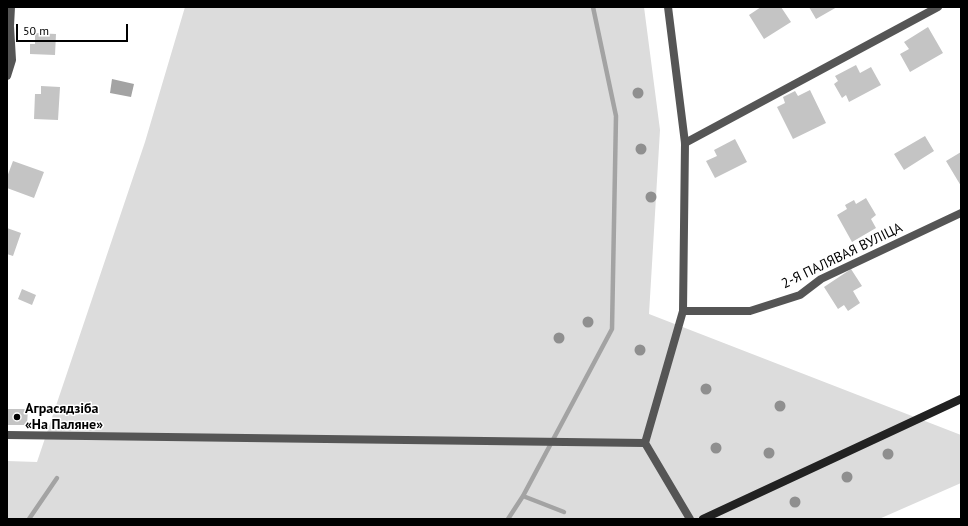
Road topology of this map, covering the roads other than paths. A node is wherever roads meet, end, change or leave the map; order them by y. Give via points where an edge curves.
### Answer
1 (11, 7) edge
2 (668, 7) edge
3 (938, 7) edge
4 (7, 76) edge
5 (685, 143) junction
6 (961, 213) edge
7 (683, 311) junction
8 (961, 399) edge
9 (7, 435) edge
10 (645, 443) junction
11 (690, 519) edge
12 (703, 519) edge

1 - 4 street via 12,60
2 - 5 street
3 - 5 street
5 - 7 street
6 - 7 street, 2-Я ПАЛЯВАЯ ВУЛІЦА via 821,279 800,295 750,311
7 - 10 street
8 - 12 street
9 - 10 street
10 - 11 street

